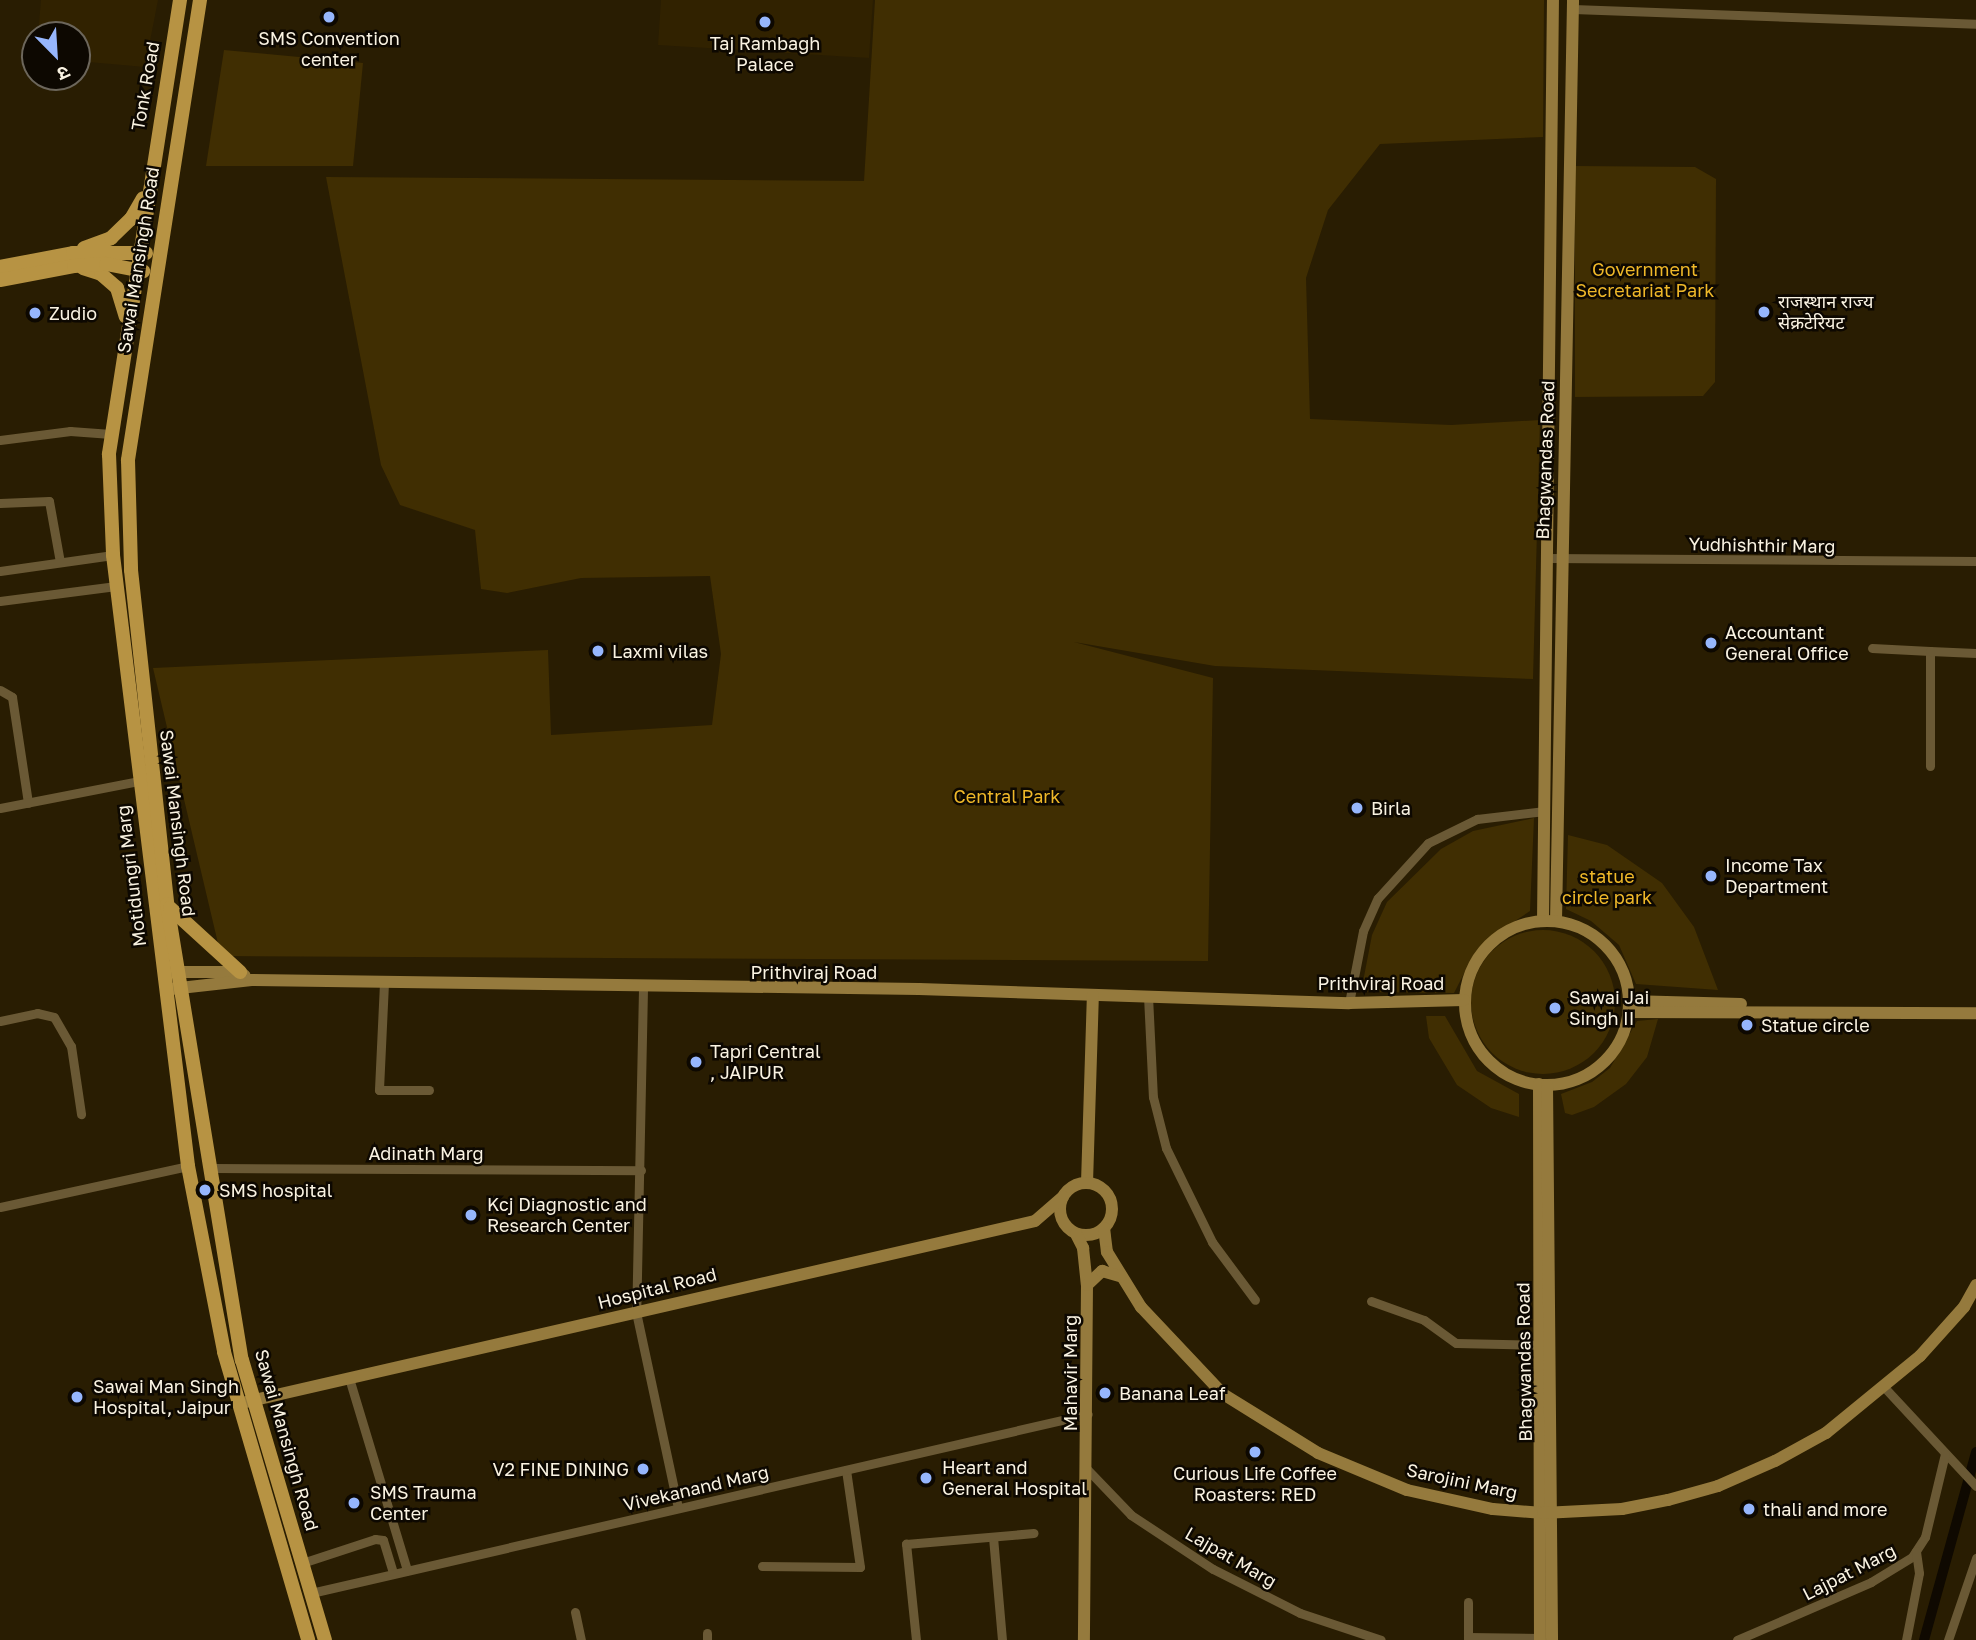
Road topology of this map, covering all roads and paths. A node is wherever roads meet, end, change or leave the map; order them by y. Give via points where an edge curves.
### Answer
1 (180, 0) edge
2 (200, 0) edge
3 (1553, 0) edge
4 (1573, 5) edge
5 (1976, 24) edge
6 (150, 179) junction
7 (138, 252) junction
8 (158, 255) junction
9 (73, 259) junction
10 (0, 267) edge
11 (135, 269) junction
12 (155, 273) junction
13 (0, 280) edge
14 (128, 329) junction
15 (111, 434) junction
16 (0, 440) edge
17 (0, 503) edge
18 (113, 555) junction
19 (1553, 558) junction
20 (1976, 561) edge
21 (60, 562) junction
22 (0, 570) edge
23 (116, 586) junction
24 (0, 601) edge
25 (1872, 649) dead end
26 (1930, 651) junction
27 (1976, 653) edge
28 (0, 690) edge
29 (1930, 766) dead end
30 (139, 781) junction
31 (28, 803) junction
32 (0, 808) edge
33 (1545, 811) junction
34 (167, 904) junction
35 (1549, 921) junction
36 (180, 971) junction
37 (162, 973) junction
38 (245, 976) junction
39 (384, 984) junction
40 (184, 988) junction
41 (643, 989) junction
42 (164, 990) junction
43 (1093, 995) junction
44 (1148, 996) junction
45 (1464, 1000) junction
46 (1349, 1003) junction
47 (1629, 1006) junction
48 (1976, 1006) edge
49 (1976, 1013) edge
50 (0, 1021) edge
51 (1543, 1085) junction
52 (429, 1090) dead end
53 (80, 1114) dead end
54 (188, 1166) junction
55 (212, 1168) junction
56 (641, 1170) junction
57 (1087, 1183) junction
58 (1063, 1197) junction
59 (0, 1207) edge
60 (1035, 1221) junction
61 (1063, 1222) junction
62 (1104, 1227) junction
63 (1076, 1234) junction
64 (1121, 1277) junction
65 (1087, 1285) junction
66 (1976, 1285) edge
67 (1255, 1300) dead end
68 (1371, 1301) dead end
69 (636, 1312) junction
70 (1541, 1345) junction
71 (349, 1378) junction
72 (1884, 1387) junction
73 (253, 1400) junction
74 (237, 1405) junction
75 (1088, 1414) junction
76 (1948, 1456) junction
77 (1086, 1468) junction
78 (846, 1469) junction
79 (1976, 1486) edge
80 (678, 1508) junction
81 (1548, 1513) junction
82 (1034, 1533) dead end
83 (993, 1536) junction
84 (1916, 1551) junction
85 (1976, 1558) edge
86 (302, 1563) junction
87 (762, 1566) dead end
88 (407, 1570) junction
89 (393, 1573) junction
90 (311, 1593) junction
91 (1468, 1602) dead end
92 (575, 1612) dead end
93 (1468, 1639) edge
94 (1544, 1639) edge
95 (1743, 1639) edge
96 (308, 1640) edge
97 (325, 1640) edge
98 (581, 1640) edge
99 (916, 1640) edge
100 (1002, 1640) edge
101 (1084, 1640) edge
102 (1381, 1640) edge
103 (1906, 1640) edge
104 (1948, 1640) edge

1 - 6 main road, Tonk Road
2 - 8 main road, Sawai Mansingh Road
3 - 19 street, Bhagwandas Road
4 - 5 street
4 - 19 street, Bhagwandas Road
6 - 7 main road, Motidungri Marg
6 - 9 main road via 131,219 111,238
7 - 8 main road
7 - 9 main road
7 - 11 main road, Motidungri Marg
8 - 12 main road, Sawai Mansingh Road
9 - 10 main road
9 - 11 main road
9 - 13 main road
9 - 14 main road via 117,288
11 - 12 main road
11 - 14 main road, Motidungri Marg
12 - 34 main road, Sawai Mansingh Road via 127,499 139,669
14 - 15 main road, Motidungri Marg
15 - 16 street via 70,431
15 - 18 main road, Motidungri Marg
17 - 21 street via 49,502
18 - 21 street
18 - 23 main road, Motidungri Marg
19 - 20 street, Yudhishthir Marg
19 - 33 street, Bhagwandas Road
19 - 35 street, Bhagwandas Road
21 - 22 street
23 - 24 street
23 - 30 main road, Motidungri Marg
25 - 26 street
26 - 27 street
26 - 29 street
28 - 31 street via 12,697
30 - 31 street
30 - 37 main road, Motidungri Marg
31 - 32 street
33 - 35 street, Bhagwandas Road
33 - 46 street via 1477,819 1428,843 1378,898 1363,931
34 - 36 main road, Sawai Mansingh Road
34 - 38 main road
35 - 45 street via 1504,933 1483,950 1470,974
35 - 47 street via 1588,931 1607,947 1621,968
36 - 37 street
36 - 38 street
36 - 40 main road, Sawai Mansingh Road
37 - 42 main road, Motidungri Marg
38 - 39 street, Prithviraj Road
38 - 40 street, Prithviraj Road
39 - 41 street, Prithviraj Road
39 - 52 street via 379,1090
40 - 42 street, Prithviraj Road
40 - 55 main road, Sawai Mansingh Road
41 - 43 street, Prithviraj Road
41 - 56 street
42 - 54 main road, Motidungri Marg
43 - 44 street, Prithviraj Road
43 - 57 street
44 - 46 street, Prithviraj Road
44 - 67 street via 1152,1084 1166,1148 1212,1242
45 - 46 street, Prithviraj Road
45 - 51 street via 1479,1050 1505,1074
47 - 48 street
47 - 49 street
47 - 51 street via 1618,1044 1595,1069
50 - 53 street via 37,1013 54,1017 71,1046
51 - 70 street, Bhagwandas Road
51 - 81 street, Bhagwandas Road
54 - 59 street
54 - 74 main road, Motidungri Marg
55 - 56 street, Adinath Marg
55 - 73 main road, Sawai Mansingh Road
56 - 69 street
57 - 58 street via 1073,1186
57 - 62 street via 1108,1196 1112,1212
58 - 60 street, Hospital Road
58 - 61 street
60 - 61 street
60 - 69 street, Hospital Road
61 - 63 street
62 - 63 street via 1091,1235
62 - 64 street, Sarojini Marg via 1107,1252
63 - 65 street, Mahavir Marg via 1083,1248
64 - 65 street via 1101,1271
64 - 81 street, Sarojini Marg via 1141,1307 1223,1394 1318,1453 1407,1490 1493,1509
65 - 75 street, Mahavir Marg
66 - 72 street, Sarojini Marg via 1938,1337
68 - 70 street via 1424,1320 1456,1343
69 - 71 street, Hospital Road
69 - 80 street
70 - 81 street, Bhagwandas Road
71 - 73 street, Hospital Road
71 - 88 street
72 - 76 street
72 - 81 street, Sarojini Marg via 1826,1433 1718,1486 1622,1508
73 - 74 street, Hospital Road
73 - 86 main road, Sawai Mansingh Road
74 - 96 main road, Motidungri Marg
75 - 77 street, Mahavir Marg
75 - 78 street, Vivekanand Marg
76 - 79 street
76 - 84 street, Lajpat Marg
77 - 101 street, Mahavir Marg
77 - 102 street, Lajpat Marg via 1131,1515 1213,1569 1300,1613
78 - 80 street, Vivekanand Marg
78 - 87 street via 860,1567
80 - 88 street, Vivekanand Marg
81 - 94 street, Bhagwandas Road
82 - 83 street
83 - 99 street via 906,1544
83 - 100 street
84 - 95 street, Lajpat Marg via 1871,1582
84 - 103 street via 1919,1573
85 - 104 street
86 - 89 street via 375,1539 383,1540
86 - 90 main road, Sawai Mansingh Road
88 - 89 street, Vivekanand Marg
89 - 90 street, Vivekanand Marg
90 - 97 main road, Sawai Mansingh Road
91 - 93 street
92 - 98 street
93 - 94 street

